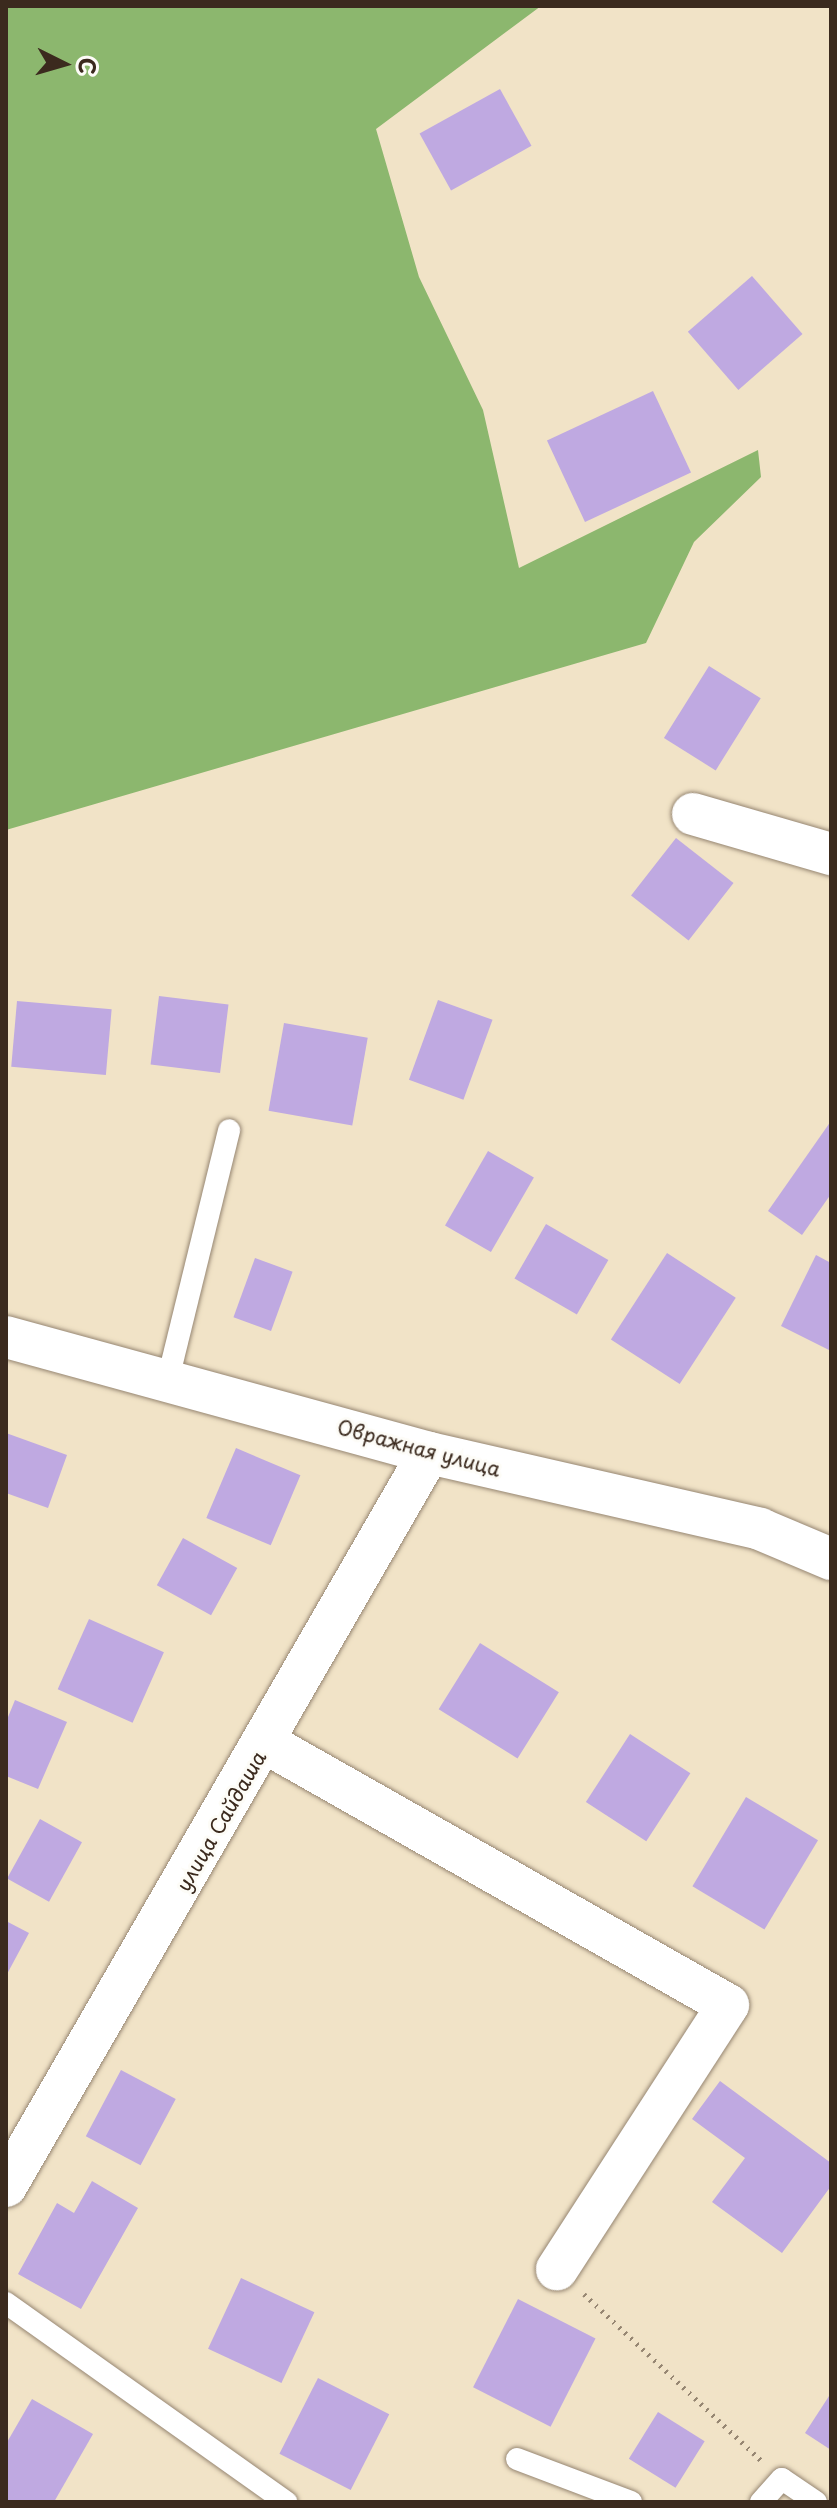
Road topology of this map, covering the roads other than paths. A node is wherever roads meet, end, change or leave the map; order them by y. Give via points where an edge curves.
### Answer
1 (693, 814) dead end
2 (831, 854) edge
3 (229, 1130) dead end
4 (6, 1337) edge
5 (168, 1379) junction
6 (429, 1453) junction
7 (831, 1559) edge
8 (266, 1743) junction
9 (6, 2186) edge
10 (557, 2269) road end
11 (6, 2303) edge
12 (517, 2459) dead end
13 (286, 2502) edge
14 (631, 2502) edge
15 (761, 2502) edge
16 (816, 2502) edge

1 - 2 street
3 - 5 lane
4 - 5 street, Овражная улица
5 - 6 street, Овражная улица
6 - 7 street, Овражная улица via 760,1529
6 - 8 street, улица Сайдаша
8 - 9 street, улица Сайдаша
8 - 10 street via 728,2005
11 - 13 lane
12 - 14 lane
15 - 16 lane via 782,2479

